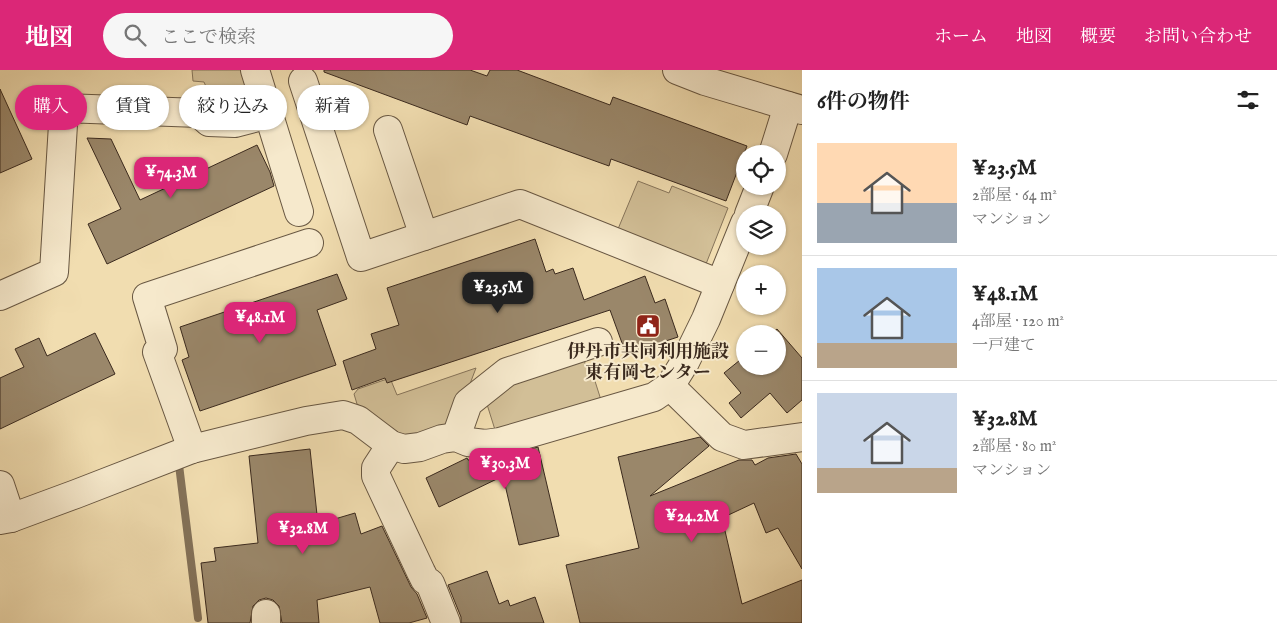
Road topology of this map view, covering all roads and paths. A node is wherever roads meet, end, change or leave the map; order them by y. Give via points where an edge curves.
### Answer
1 (255, 70) edge
2 (677, 70) edge
3 (303, 81) dead end
4 (260, 85) edge
5 (795, 108) edge
6 (179, 112) edge
7 (274, 130) edge
8 (388, 130) dead end
9 (776, 145) edge
10 (300, 212) dead end
11 (424, 236) junction
12 (309, 243) dead end
13 (736, 245) edge
14 (720, 284) junction
15 (0, 296) edge
16 (598, 342) dead end
17 (670, 386) junction
18 (456, 438) junction
19 (802, 438) edge
20 (391, 446) junction
21 (192, 449) junction
22 (0, 485) edge
23 (6, 519) edge
24 (446, 623) edge

1 - 4 street
2 - 5 street
3 - 11 street via 361,257
5 - 9 street
6 - 15 street via 64,108 54,272
7 - 10 street
8 - 11 street
11 - 14 street via 520,204
12 - 21 street via 147,297 164,349 157,352
13 - 14 street
14 - 17 street via 702,328
16 - 18 street via 507,372 468,403
17 - 18 street via 637,403 500,442 485,444
17 - 19 street via 722,437 744,445
18 - 20 street via 404,449
20 - 21 street via 358,420 343,415
20 - 24 street via 376,468 376,476 425,580 430,583
21 - 23 street
22 - 23 street

